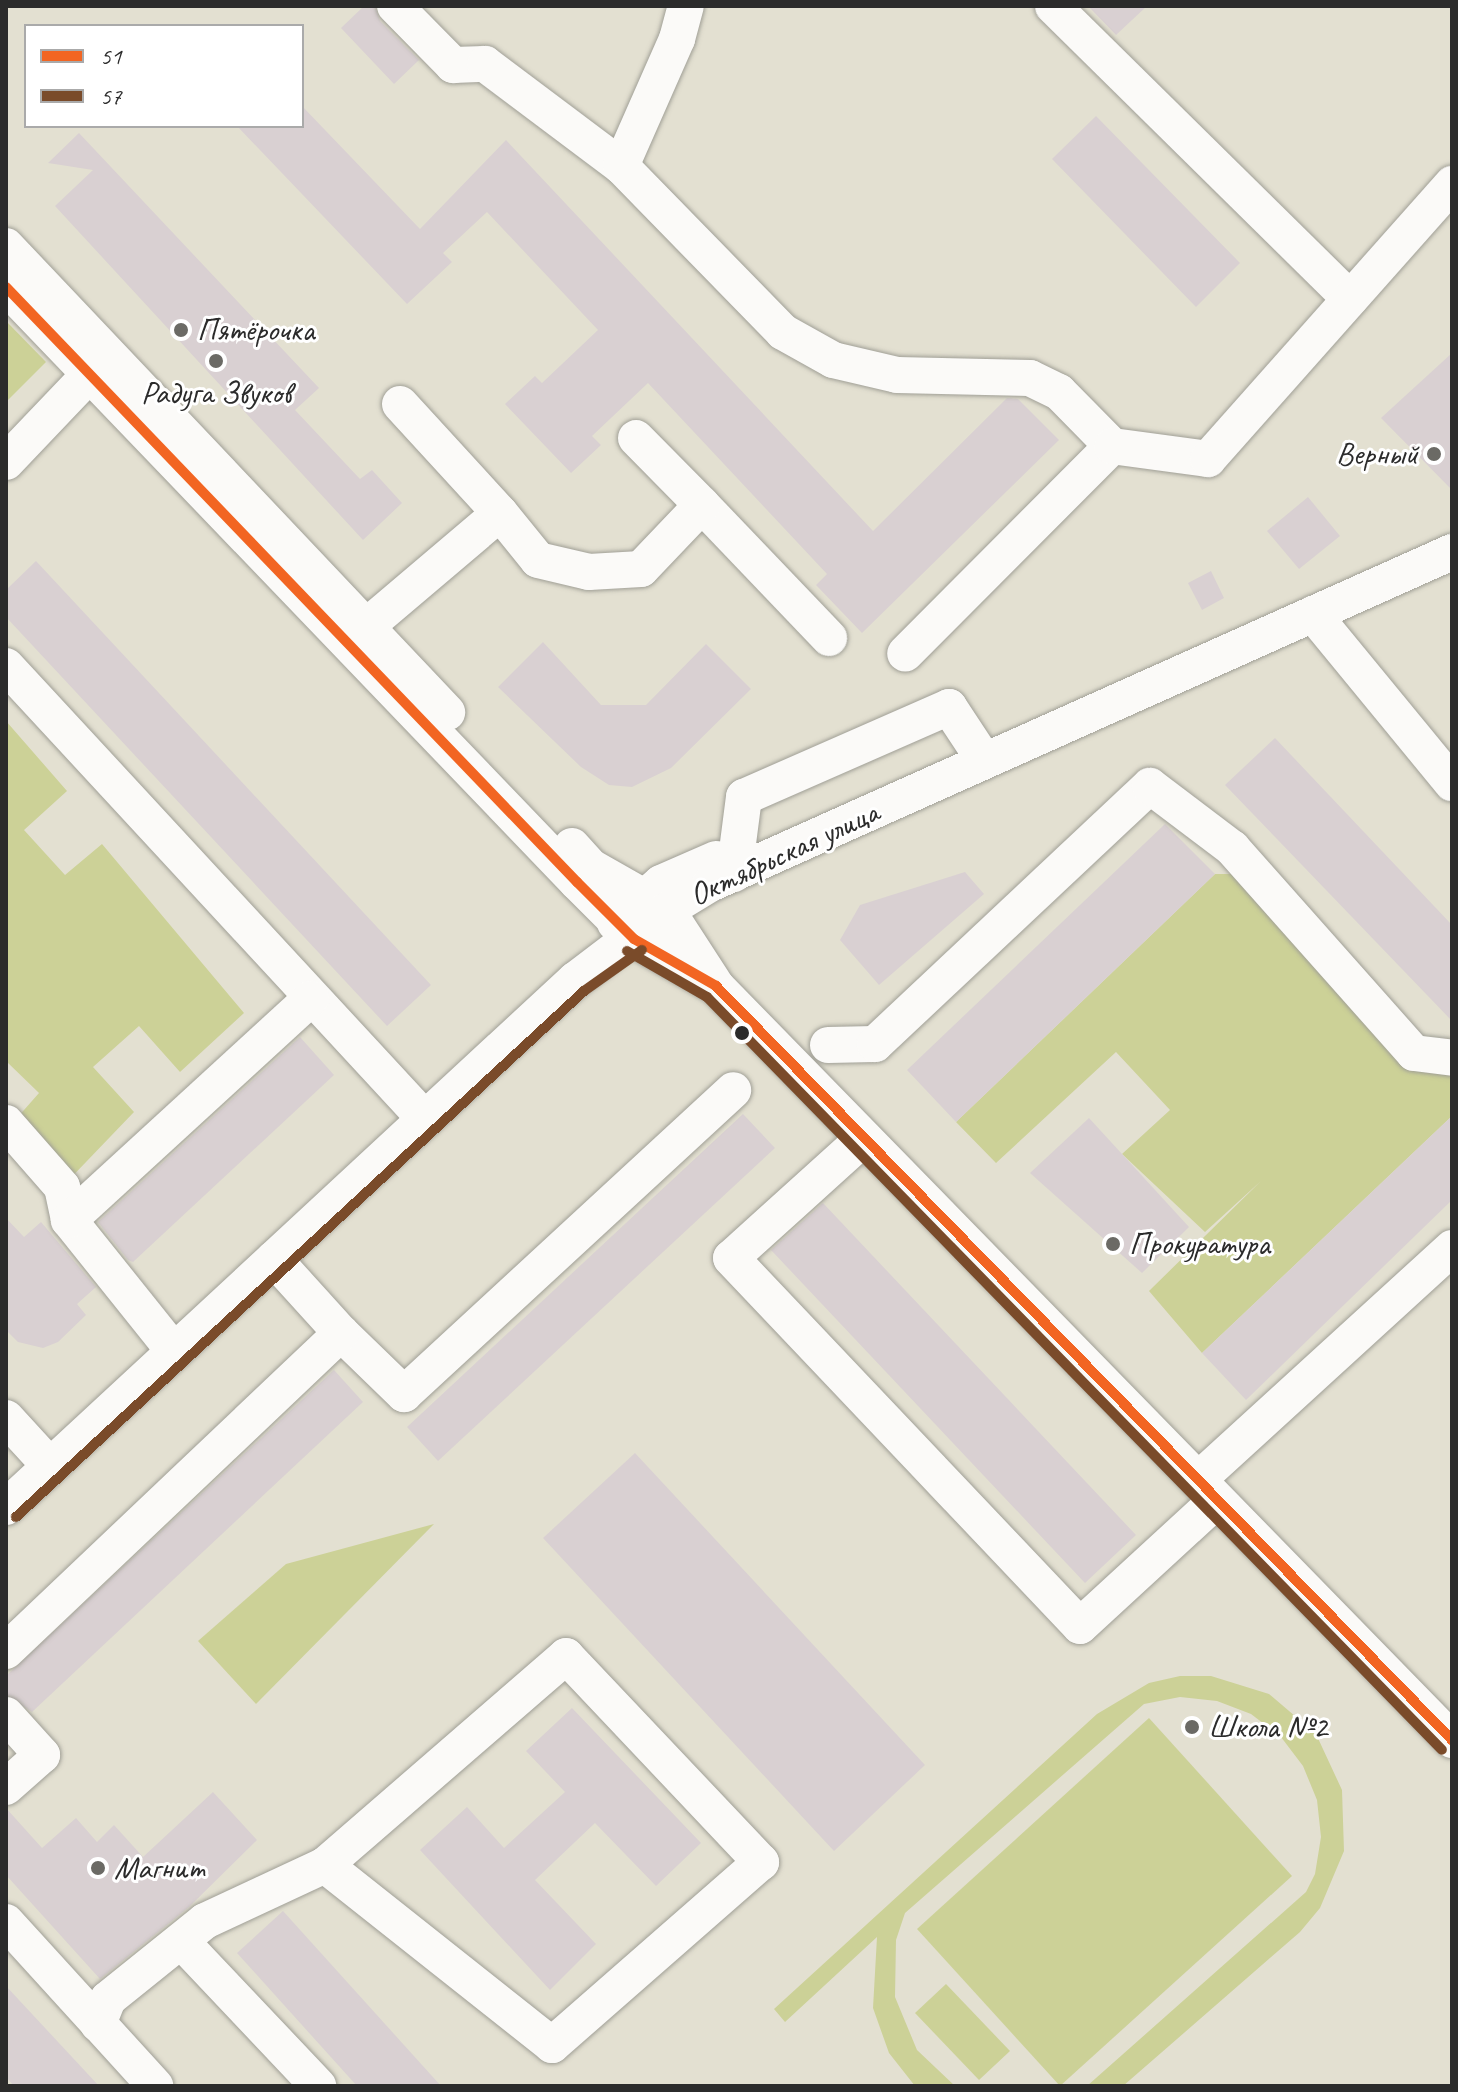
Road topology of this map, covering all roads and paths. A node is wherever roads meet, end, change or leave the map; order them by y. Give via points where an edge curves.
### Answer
1 (395, 6) edge
2 (686, 6) edge
3 (1053, 6) edge
4 (621, 166) junction
5 (1452, 184) edge
6 (6, 246) edge
7 (6, 287) edge
8 (1350, 299) junction
9 (88, 376) junction
10 (400, 404) dead end
11 (636, 438) dead end
12 (1112, 446) junction
13 (6, 462) edge
14 (702, 505) junction
15 (500, 513) junction
16 (1452, 531) edge
17 (1452, 552) edge
18 (1313, 614) junction
19 (357, 634) junction
20 (829, 638) dead end
21 (905, 654) dead end
22 (6, 666) edge
23 (980, 754) junction
24 (1452, 783) edge
25 (735, 862) junction
26 (656, 904) junction
27 (626, 930) junction
28 (716, 986) junction
29 (311, 998) junction
30 (828, 1045) dead end
31 (1452, 1058) edge
32 (733, 1090) dead end
33 (418, 1112) junction
34 (6, 1123) edge
35 (864, 1138) junction
36 (69, 1220) junction
37 (1452, 1248) edge
38 (274, 1259) junction
39 (341, 1333) junction
40 (166, 1342) junction
41 (6, 1418) edge
42 (42, 1457) junction
43 (6, 1473) edge
44 (1207, 1490) junction
45 (6, 1507) edge
46 (6, 1651) edge
47 (6, 1715) edge
48 (1452, 1740) edge
49 (6, 1787) edge
50 (325, 1865) junction
51 (6, 1922) edge
52 (183, 1943) junction
53 (98, 2024) junction
54 (155, 2086) edge
55 (318, 2086) edge

1 - 4 street via 453,65 485,64
2 - 4 street via 677,39
3 - 8 street
4 - 12 street via 783,332 820,353 897,375 1030,378 1059,392
5 - 8 street
6 - 19 street
7 - 9 street via 64,343
8 - 12 street via 1208,459
9 - 13 street
9 - 19 street
10 - 15 street
11 - 14 street
12 - 21 street
14 - 15 street via 641,569 589,572 538,560
14 - 20 street
15 - 19 street
16 - 23 street
17 - 18 street, Октябрьская улица
18 - 23 street, Октябрьская улица
18 - 24 street
19 - 26 street via 591,867
19 - 27 street
22 - 29 street
23 - 25 street, Октябрьская улица
23 - 25 street via 949,707 919,719 744,797
25 - 26 street, Октябрьская улица
26 - 27 street, Октябрьская улица
26 - 28 street
27 - 28 street
27 - 33 street, Октябрьская улица via 575,980
28 - 35 street
29 - 33 street
29 - 36 street
30 - 31 street via 875,1044 1150,786 1232,848 1414,1053
32 - 39 street via 404,1394
33 - 38 street, Октябрьская улица
33 - 40 street
34 - 36 street via 62,1187
35 - 44 street
35 - 44 street via 731,1258 1080,1626
36 - 40 street
37 - 44 street
38 - 39 street
38 - 40 street, Октябрьская улица
39 - 46 street
40 - 42 street, Октябрьская улица
41 - 42 street
42 - 43 street
42 - 45 street, Октябрьская улица
44 - 48 street
47 - 49 street via 42,1755
50 - 50 street via 566,1656 761,1862 552,2045
50 - 52 street via 205,1921
51 - 53 street
52 - 53 street via 108,1999
52 - 55 street
53 - 54 street

